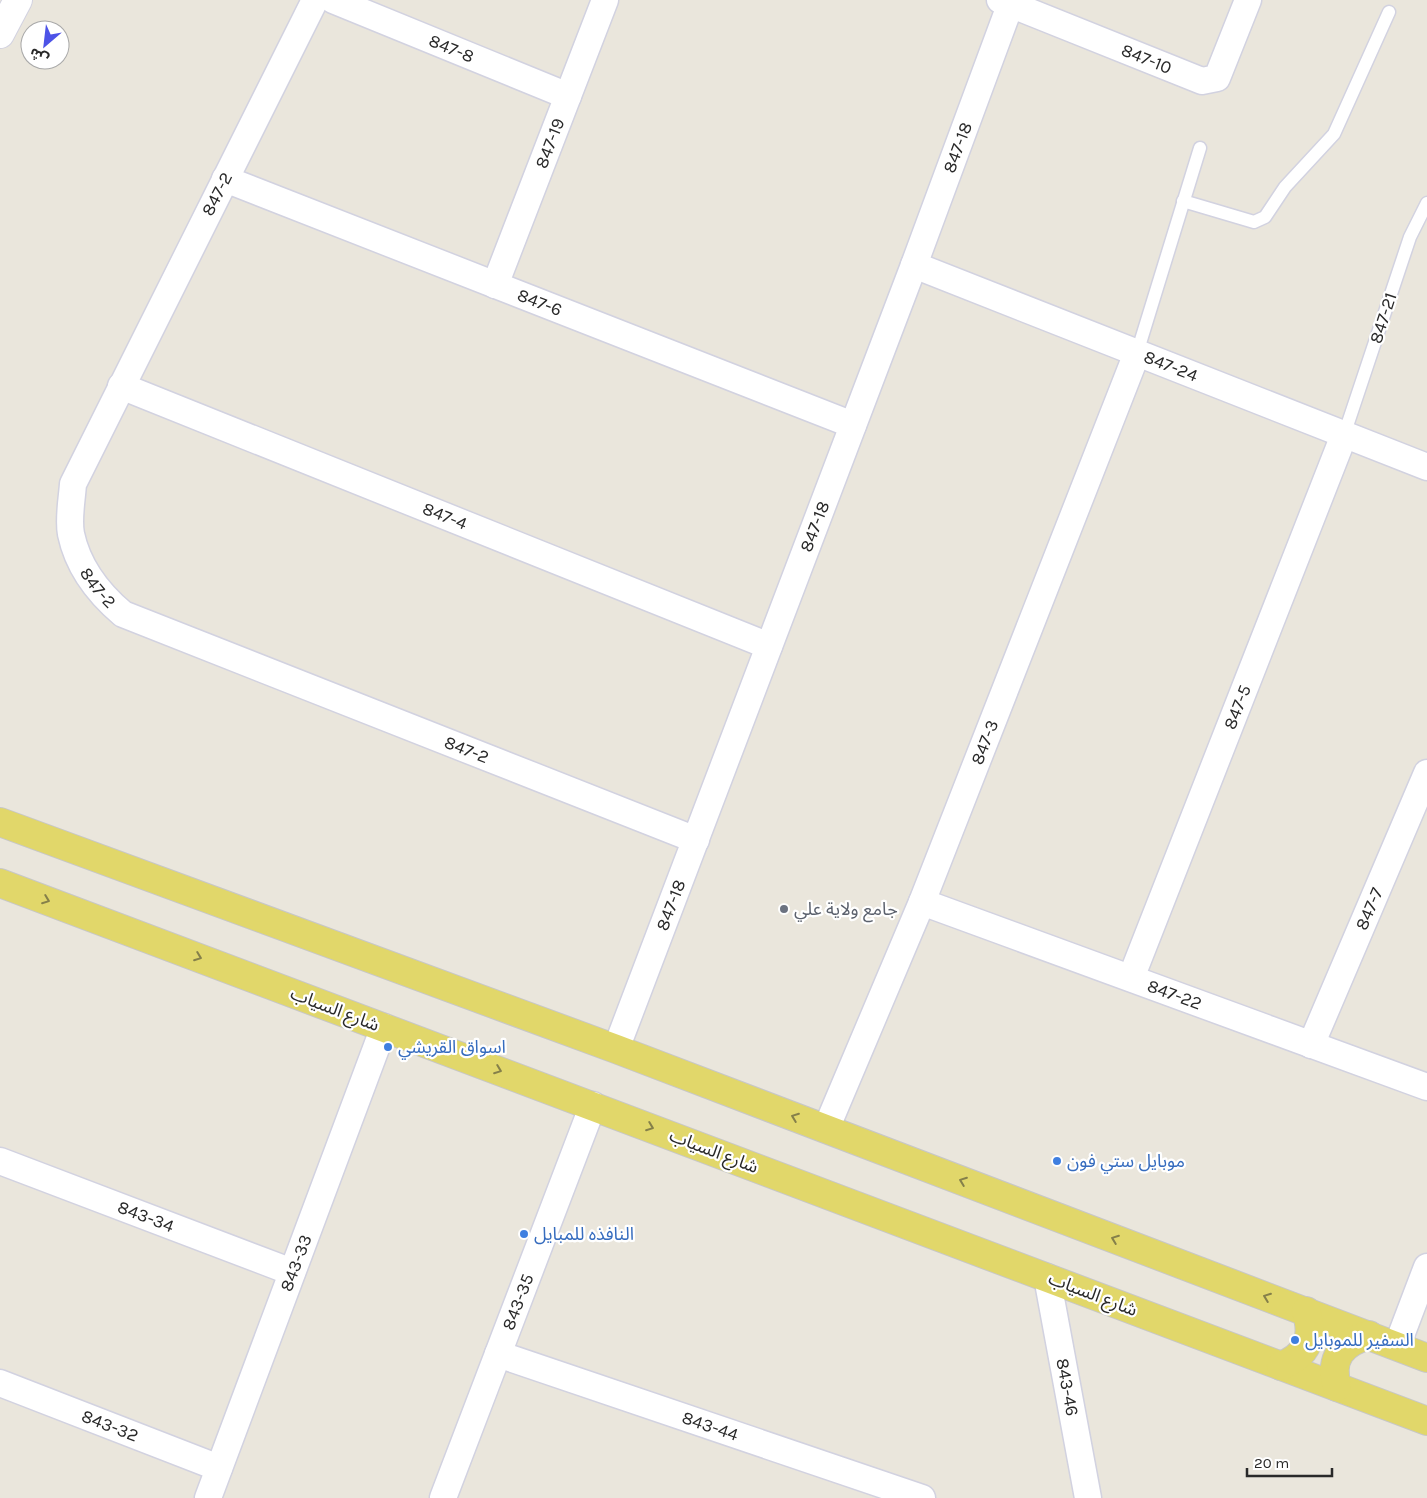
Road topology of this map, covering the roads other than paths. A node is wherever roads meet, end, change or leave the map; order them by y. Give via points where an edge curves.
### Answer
1 (18, 0) edge
2 (315, 0) edge
3 (333, 0) edge
4 (605, 0) edge
5 (1248, 0) edge
6 (1007, 1) edge
7 (1389, 12) dead end
8 (0, 34) edge
9 (568, 96) junction
10 (1200, 148) dead end
11 (225, 179) junction
12 (1183, 201) junction
13 (1427, 203) edge
14 (914, 265) junction
15 (495, 285) junction
16 (1137, 353) junction
17 (121, 386) junction
18 (853, 425) junction
19 (1344, 435) junction
20 (1427, 468) edge
21 (769, 646) junction
22 (1427, 773) edge
23 (0, 822) edge
24 (696, 840) junction
25 (0, 883) edge
26 (922, 902) junction
27 (1131, 978) junction
28 (384, 1027) junction
29 (1311, 1045) junction
30 (616, 1049) junction
31 (1427, 1087) edge
32 (593, 1105) junction
33 (826, 1129) junction
34 (0, 1161) edge
35 (1427, 1267) edge
36 (292, 1272) junction
37 (1047, 1277) junction
38 (1306, 1311) junction
39 (1369, 1335) junction
40 (1397, 1346) junction
41 (498, 1354) junction
42 (1427, 1358) edge
43 (1281, 1366) junction
44 (0, 1383) edge
45 (1337, 1387) junction
46 (1427, 1421) edge
47 (219, 1468) junction
48 (208, 1498) edge
49 (443, 1498) edge
50 (922, 1498) edge
51 (1088, 1498) edge

1 - 8 street
2 - 11 street, 847-2
3 - 9 street, 847-8
4 - 9 street, 847-19
5 - 6 street, 847-10 via 1217,78 1202,81
6 - 14 street, 847-18
7 - 12 lane via 1334,134 1285,187 1265,217 1254,222
9 - 15 street, 847-19
10 - 12 lane
11 - 15 street, 847-6
11 - 17 street, 847-2
12 - 16 lane
13 - 19 lane, 847-21 via 1410,237
14 - 16 street, 847-24
14 - 18 street, 847-18
15 - 18 street, 847-6
16 - 19 street, 847-24
16 - 26 street, 847-3
17 - 21 street, 847-4
17 - 24 street, 847-2 via 73,484 71,533 80,562 102,596 123,614
18 - 21 street, 847-18
19 - 20 street, 847-24
19 - 27 street, 847-5
21 - 24 street, 847-18
22 - 29 street, 847-7
23 - 30 main road
24 - 30 street, 847-18
25 -> 28 main road, شارع السياب
26 - 27 street, 847-22
26 - 33 street, 847-3
27 - 29 street, 847-22
28 -> 32 main road, شارع السياب
28 - 36 street, 843-33
29 - 31 street, 847-22
33 -> 30 main road
32 -> 37 main road, شارع السياب
32 - 41 street, 843-35
38 -> 33 main road
34 - 36 street, 843-34
35 - 40 street
36 - 47 street, 843-33
37 - 43 main road, شارع السياب
37 - 51 street, 843-46
38 - 39 main road
38 - 43 main road via 1309,1336 1304,1352
39 - 40 main road
39 - 45 main road via 1353,1340 1343,1348 1336,1363
40 - 42 main road
41 - 49 street, 843-35
41 - 50 street, 843-44
43 - 45 main road, شارع السياب
44 - 47 street, 843-32
45 - 46 main road, شارع السياب
47 - 48 street, 843-33

